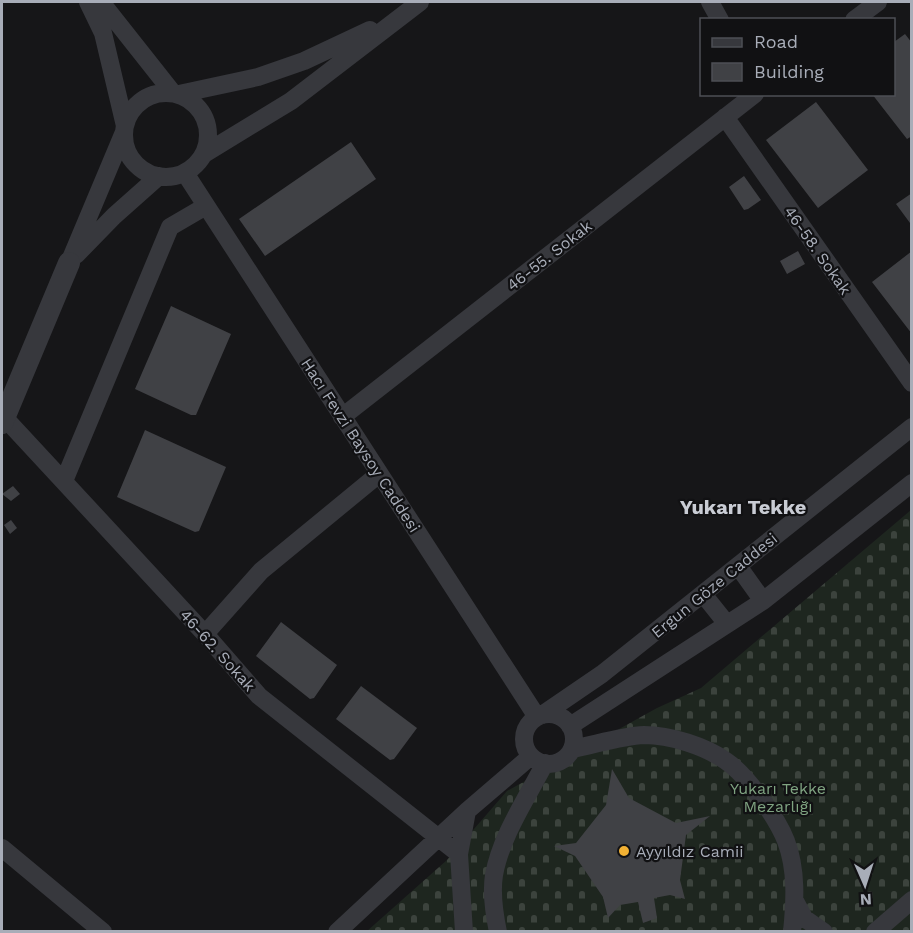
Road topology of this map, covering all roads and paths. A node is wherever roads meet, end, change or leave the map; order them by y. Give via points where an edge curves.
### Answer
1 (88, 2) edge
2 (101, 2) edge
3 (420, 2) edge
4 (710, 2) edge
5 (878, 2) edge
6 (395, 9) edge
7 (719, 18) edge
8 (857, 18) edge
9 (176, 94) junction
10 (752, 96) edge
11 (725, 117) junction
12 (125, 129) junction
13 (204, 154) junction
14 (185, 172) junction
15 (159, 176) junction
16 (206, 206) junction
17 (69, 263) junction
18 (912, 383) edge
19 (342, 417) junction
20 (3, 420) edge
21 (912, 428) edge
22 (379, 474) junction
23 (64, 481) junction
24 (912, 483) edge
25 (738, 566) junction
26 (703, 594) junction
27 (763, 601) junction
28 (727, 624) junction
29 (205, 634) junction
30 (540, 716) junction
31 (570, 726) junction
32 (572, 749) junction
33 (538, 760) junction
34 (468, 811) junction
35 (441, 838) junction
36 (2, 848) edge
37 (459, 854) junction
38 (912, 900) edge
39 (795, 902) junction
40 (900, 923) edge
41 (103, 932) edge
42 (337, 932) edge
43 (464, 932) edge
44 (498, 932) edge
45 (792, 932) edge
46 (824, 932) edge
47 (875, 932) edge

1 - 12 street via 103,33
2 - 9 street
3 - 6 street
4 - 7 street
5 - 8 street
6 - 9 street via 304,61 258,76
6 - 13 street via 291,101
9 - 12 street via 159,93 143,100 132,111
9 - 13 street via 194,102 206,120 209,136
10 - 11 street, 46-55. Sokak
11 - 18 street, 46-58. Sokak
11 - 19 street, 46-55. Sokak
12 - 15 street via 132,159 146,172
12 - 17 street
13 - 14 street
14 - 15 street
14 - 16 street, Hacı Fevzi Baysoy Caddesi
15 - 17 street
16 - 19 street, Hacı Fevzi Baysoy Caddesi
16 - 23 street via 170,227
17 - 20 street
19 - 22 street, Hacı Fevzi Baysoy Caddesi
20 - 23 street, 46-62. Sokak
21 - 25 street, Ergun Göze Caddesi
22 - 29 street via 261,571
22 - 30 street, Hacı Fevzi Baysoy Caddesi
23 - 29 street, 46-62. Sokak
24 - 27 street, Ergun Göze Caddesi
25 - 26 street, Ergun Göze Caddesi
25 - 27 street
26 - 28 street
26 - 30 street, Ergun Göze Caddesi via 602,674
27 - 28 street, Ergun Göze Caddesi
28 - 31 street, Ergun Göze Caddesi
29 - 35 street, 46-62. Sokak via 259,696
30 - 31 street via 557,716
30 - 33 street via 524,734 524,744
31 - 32 street
32 - 33 street via 552,764
32 - 39 street via 643,735 671,739 727,761 752,787 786,842 794,875
33 - 34 street
33 - 44 street via 494,874
34 - 35 street
34 - 37 street
35 - 37 street, 46-62. Sokak
35 - 42 street
36 - 41 street
37 - 43 street
38 - 40 street
39 - 45 street
39 - 46 street via 804,918
40 - 47 street

